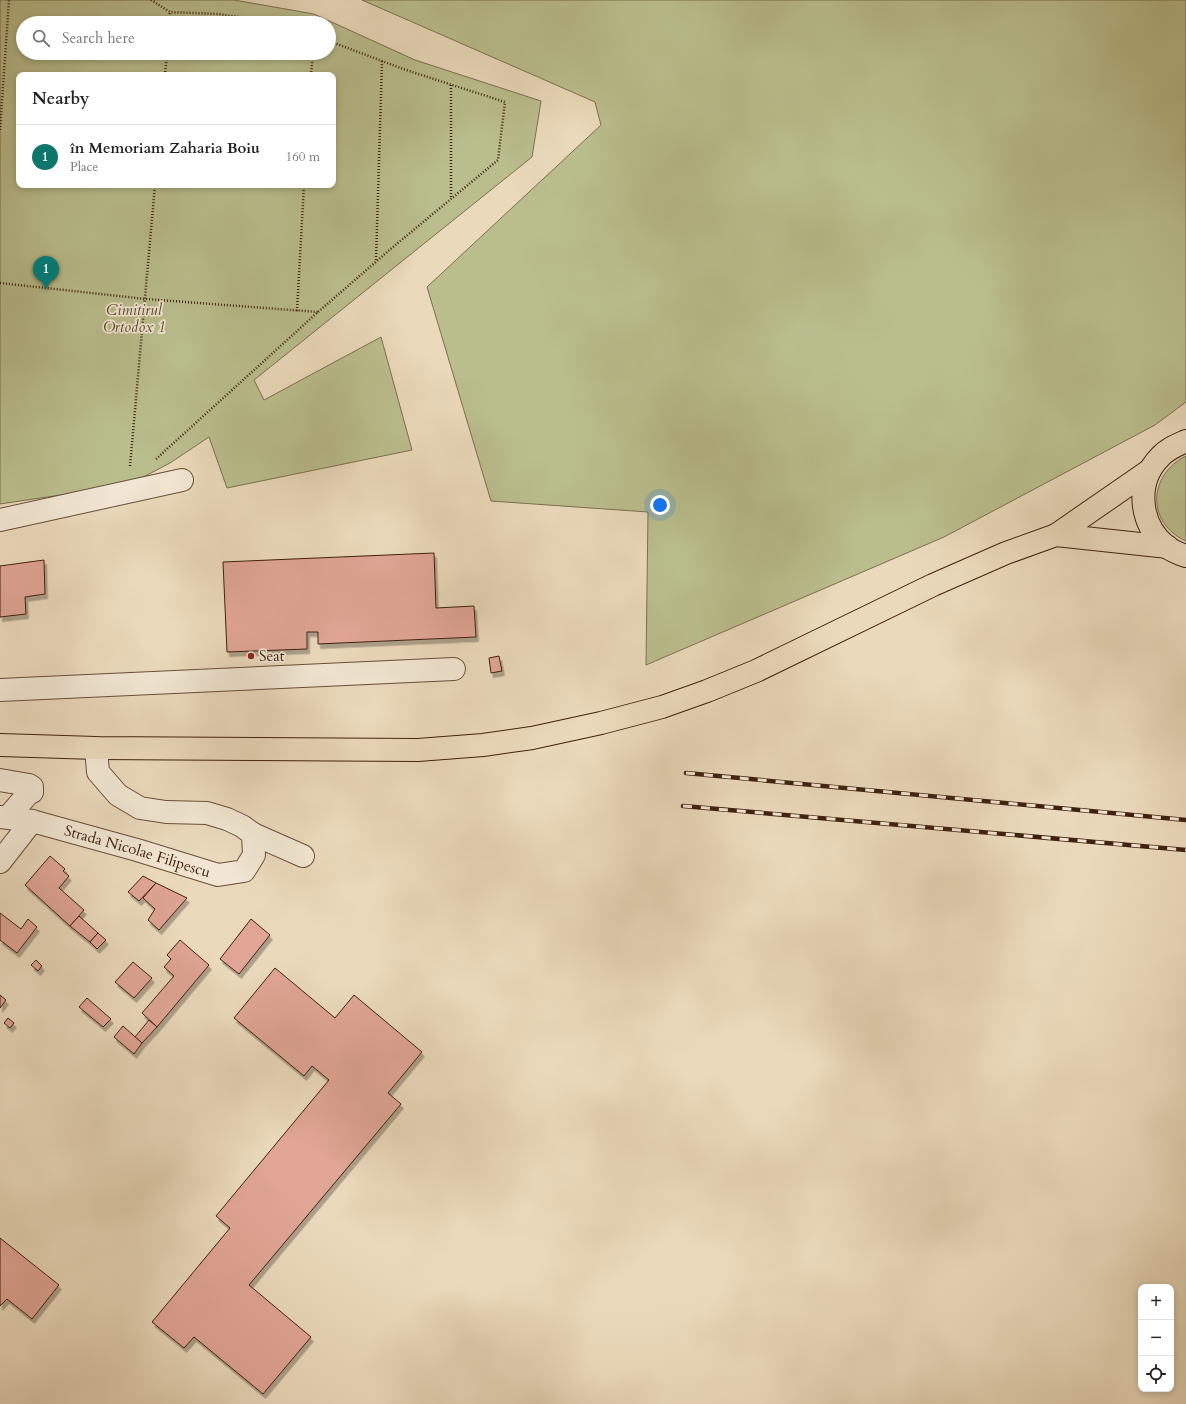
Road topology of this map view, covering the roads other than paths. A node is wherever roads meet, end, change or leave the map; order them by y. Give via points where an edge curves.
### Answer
1 (1186, 441) edge
2 (1150, 470) junction
3 (182, 480) dead end
4 (0, 520) edge
5 (1056, 534) junction
6 (1177, 552) edge
7 (454, 669) dead end
8 (0, 690) edge
9 (0, 745) edge
10 (96, 748) junction
11 (0, 780) edge
12 (4, 817) edge
13 (32, 821) junction
14 (253, 834) junction
15 (303, 856) dead end
16 (0, 862) edge

1 - 2 highway via 1160,457
2 - 5 highway
2 - 6 highway via 1144,486 1143,503 1147,520 1155,535
3 - 4 street
5 - 6 highway
5 - 10 highway via 933,585 707,692 601,723 532,738 418,750
7 - 8 street
9 - 10 highway
10 - 14 street via 98,772 118,795 140,808 166,812 207,813 227,819
11 - 12 street via 32,787 32,792
12 - 13 street, Strada Nicolae Filipescu
13 - 14 street, Strada Nicolae Filipescu via 218,875 244,871 254,855
13 - 16 street
14 - 15 street

